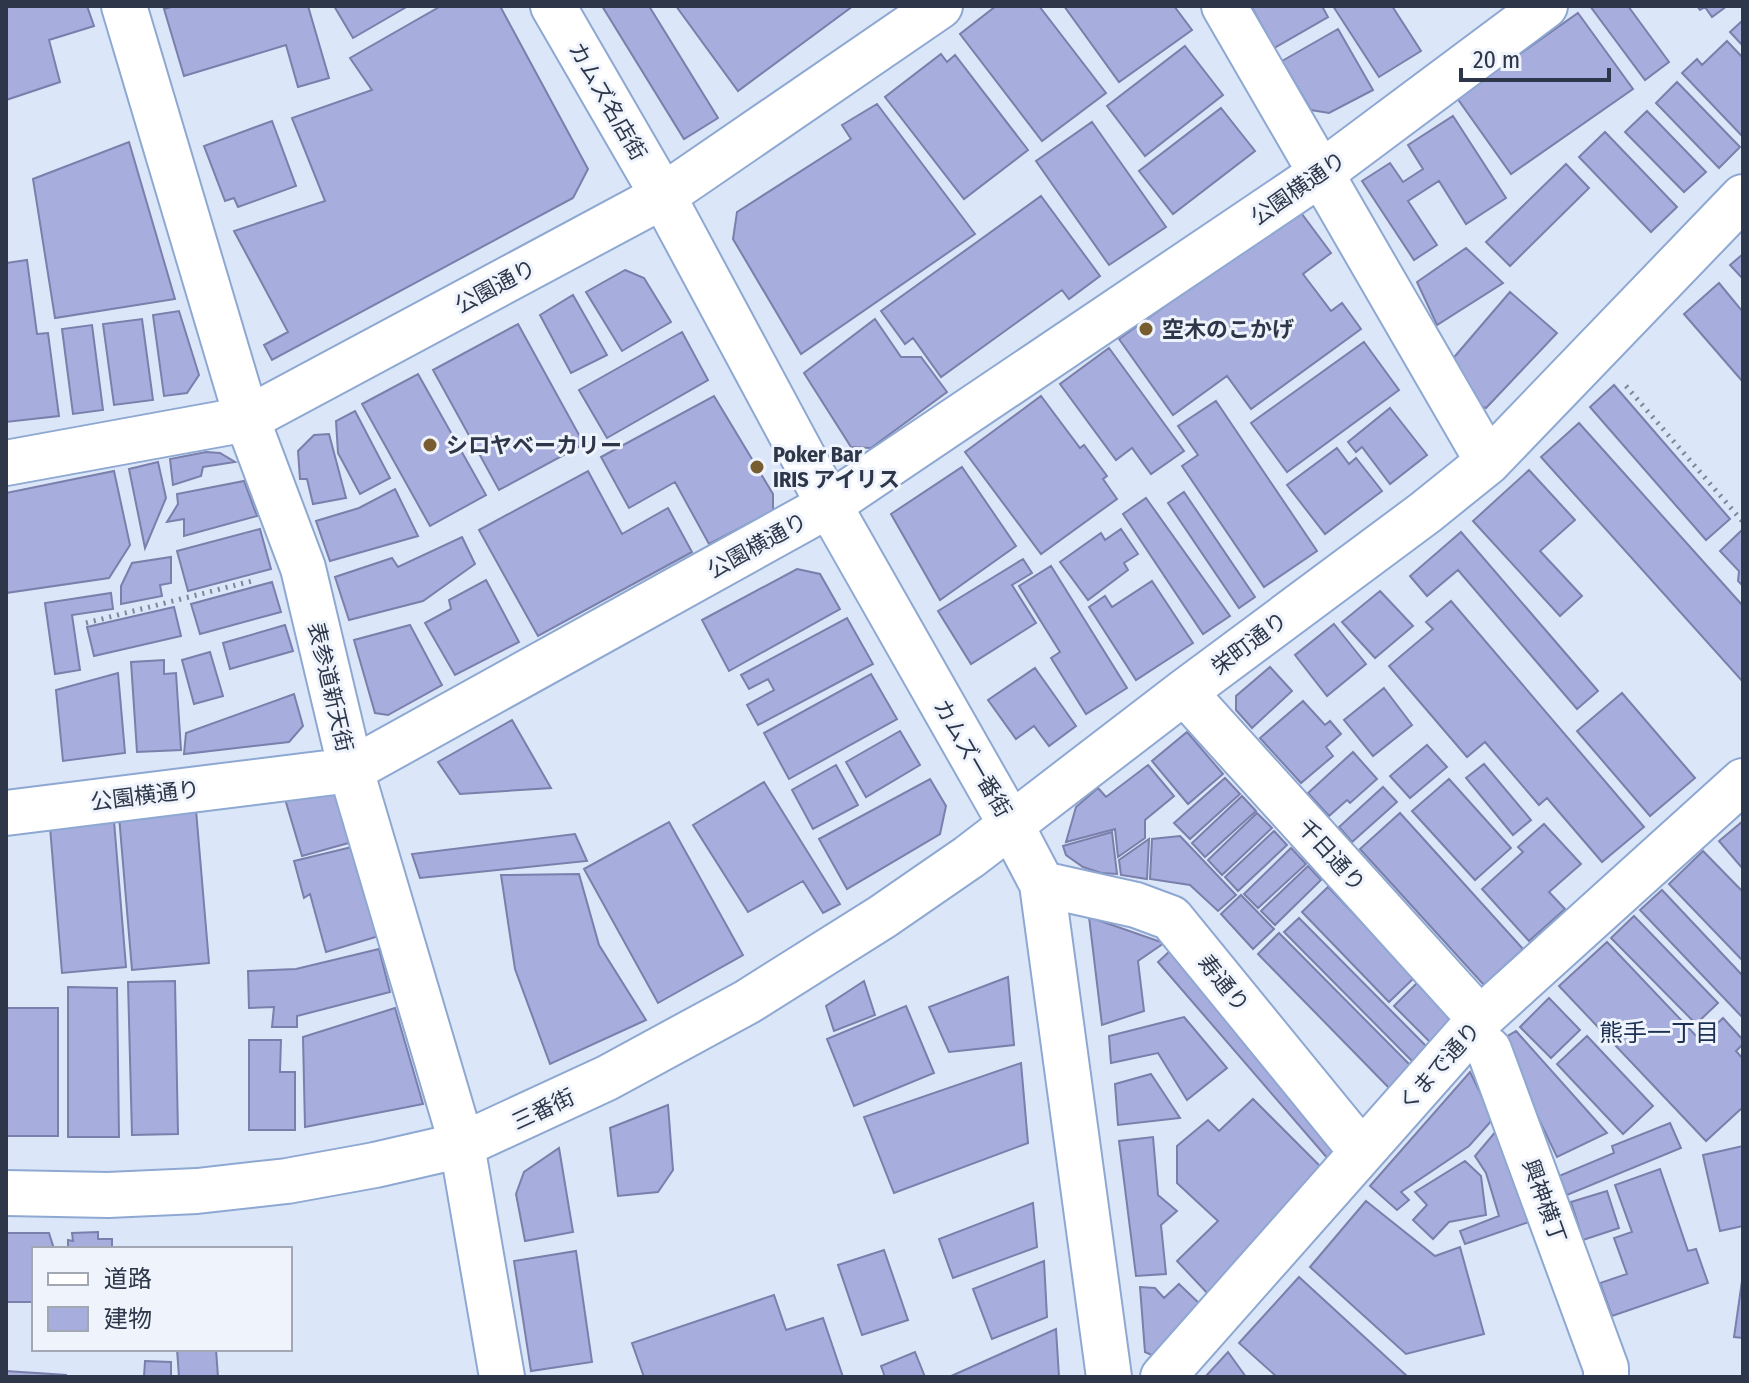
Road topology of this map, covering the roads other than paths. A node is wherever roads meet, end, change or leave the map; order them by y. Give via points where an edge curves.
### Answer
1 (124, 6) edge
2 (553, 6) edge
3 (940, 6) edge
4 (1224, 6) edge
5 (1545, 6) edge
6 (1320, 174) junction
7 (663, 196) junction
8 (1743, 197) edge
9 (247, 419) junction
10 (1488, 462) junction
11 (6, 463) edge
12 (829, 505) junction
13 (1184, 692) junction
14 (351, 770) junction
15 (1743, 781) edge
16 (6, 813) edge
17 (1011, 825) junction
18 (1042, 884) junction
19 (1475, 1027) junction
20 (462, 1145) junction
21 (1362, 1152) junction
22 (6, 1193) edge
23 (502, 1377) edge
24 (1109, 1377) edge
25 (1163, 1377) edge
26 (1606, 1377) edge

1 - 9 street, 表参道新天街
2 - 7 street, カムズ名店街
3 - 7 street, 公園通り
4 - 6 street
5 - 6 street, 公園横通り
6 - 10 street
6 - 12 street, 公園横通り
7 - 9 street, 公園通り
7 - 12 street, カムズ一番街
8 - 10 street, 栄町通り
9 - 11 street, 公園通り
9 - 14 street, 表参道新天街 via 303,568
10 - 13 street, 栄町通り
12 - 14 street, 公園横通り
12 - 17 street, カムズ一番街
13 - 17 street, 栄町通り
13 - 19 street, 千日通り
14 - 16 street, 公園横通り
14 - 20 street, 表参道新天街
15 - 19 street, くまで通り
17 - 18 street, カムズ一番街
17 - 20 street, 三番街 via 882,917 747,1002 607,1078
18 - 21 street, 寿通り via 1171,918
18 - 24 street, カムズ一番街
19 - 21 street, くまで通り
19 - 26 street, 興神横丁 via 1489,1050
20 - 22 street, 三番街 via 287,1181 197,1191
20 - 23 street, 表参道新天街
21 - 25 street, くまで通り

